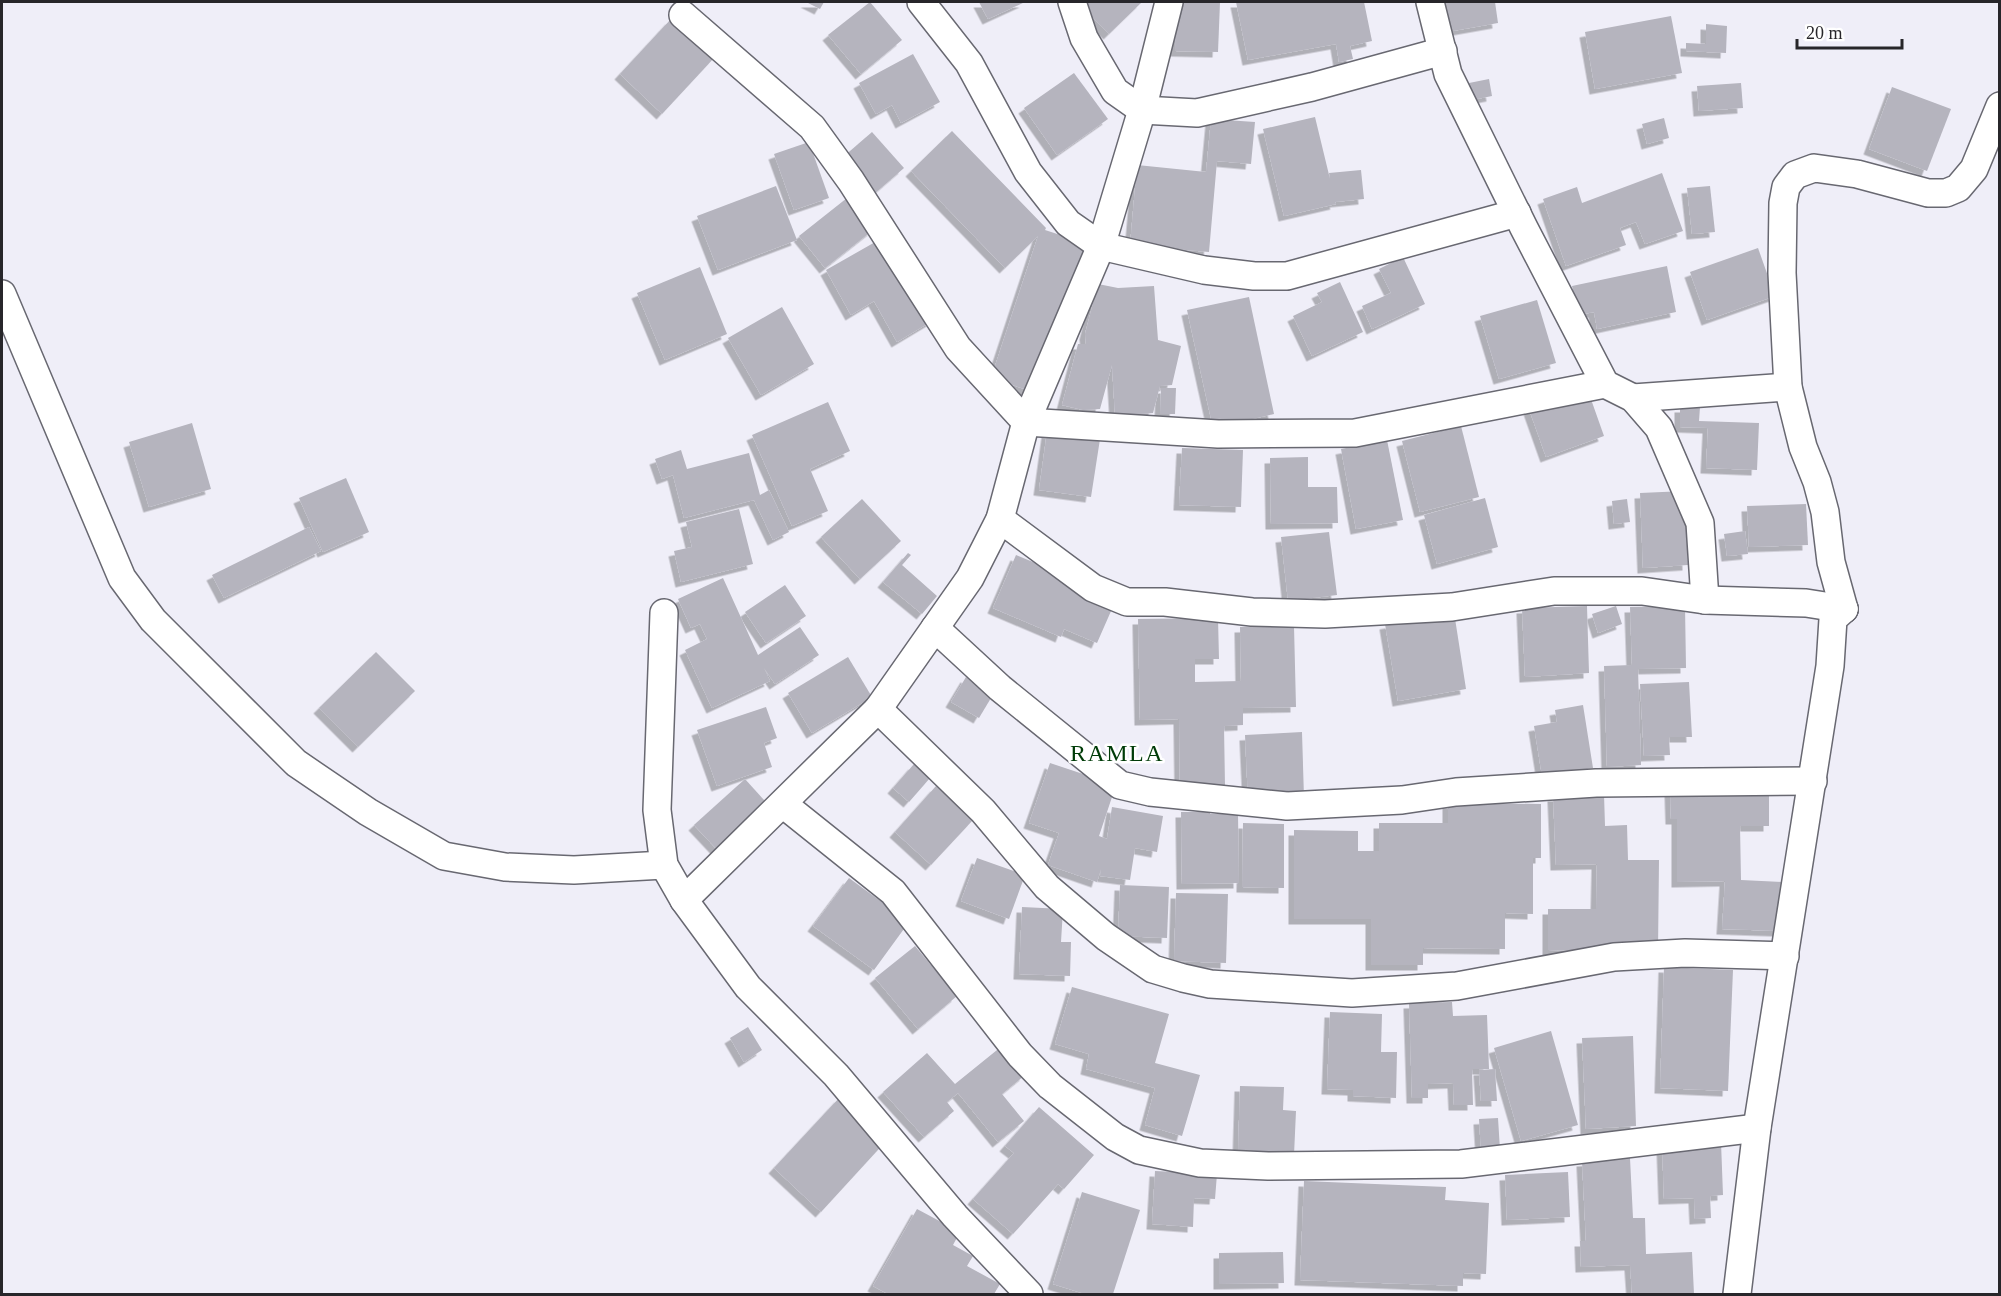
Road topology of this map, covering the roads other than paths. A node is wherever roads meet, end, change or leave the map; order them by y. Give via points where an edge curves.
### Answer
1 (921, 2) edge
2 (1072, 2) edge
3 (1169, 2) edge
4 (1430, 2) edge
5 (683, 15) dead end
6 (1443, 51) junction
7 (2000, 106) edge
8 (1142, 110) junction
9 (1517, 213) junction
10 (1101, 246) junction
11 (2, 294) edge
12 (1605, 384) junction
13 (1788, 387) junction
14 (1633, 398) junction
15 (1026, 422) junction
16 (1000, 519) junction
17 (1705, 600) junction
18 (1844, 609) junction
19 (664, 613) dead end
20 (935, 628) junction
21 (878, 710) junction
22 (1813, 781) junction
23 (783, 804) junction
24 (664, 865) junction
25 (684, 900) junction
26 (1785, 956) junction
27 (1757, 1128) junction
28 (1029, 1294) edge
29 (1737, 1294) edge

1 - 10 street via 969,63 1028,172 1068,223
2 - 8 street via 1084,38 1115,91
3 - 8 street
4 - 6 street
5 - 15 street via 812,127 958,348
6 - 8 street via 1197,113
6 - 9 street via 1448,75
7 - 13 street via 1974,169 1958,188 1946,194 1814,168 1795,175 1786,187 1783,203
8 - 10 street
9 - 10 street via 1287,276 1204,270
9 - 12 street
10 - 15 street
11 - 24 street via 122,578 153,620 296,763 368,812 444,856 505,867 574,870
12 - 14 street
12 - 15 street via 1355,432 1218,434
13 - 14 street
13 - 18 street via 1803,447 1826,512 1831,562
14 - 17 street via 1659,428 1700,523
15 - 16 street
16 - 17 street via 1093,588 1127,602 1324,614 1452,607 1554,591 1642,591
16 - 20 street via 970,578
17 - 18 street via 1806,603
18 - 22 street via 1833,618
19 - 24 street via 657,810
20 - 21 street
20 - 22 street via 1000,688 1120,785 1150,792 1287,806 1596,783
21 - 23 street
21 - 26 street via 983,811 1047,887 1106,938 1152,969 1183,978 1210,984 1352,993 1457,986 1614,957 1684,953
22 - 26 street
23 - 25 street
23 - 27 street via 893,892 1020,1055 1050,1086 1115,1137 1139,1150 1223,1164 1461,1164
24 - 25 street
25 - 28 street via 748,987 836,1075 955,1216
26 - 27 street
27 - 29 street

